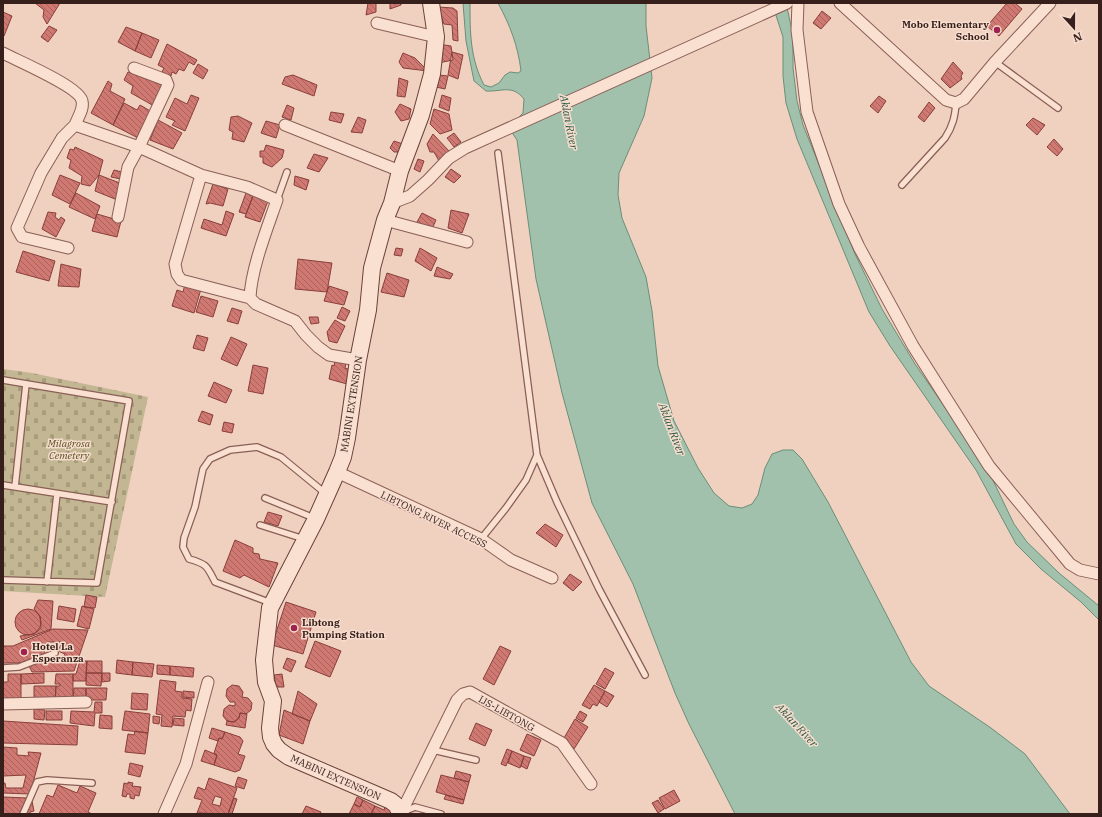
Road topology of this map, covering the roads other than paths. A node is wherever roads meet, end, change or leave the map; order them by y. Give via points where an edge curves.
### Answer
1 (431, 3) edge
2 (787, 3) edge
3 (798, 3) edge
4 (840, 3) edge
5 (1050, 3) edge
6 (377, 23) dead end
7 (436, 37) junction
8 (3, 53) edge
9 (995, 62) junction
10 (134, 68) dead end
11 (956, 103) junction
12 (1058, 108) dead end
13 (75, 125) junction
14 (285, 125) dead end
15 (139, 147) junction
16 (498, 153) dead end
17 (400, 171) junction
18 (286, 172) dead end
19 (201, 175) junction
20 (902, 185) dead end
21 (277, 200) junction
22 (392, 203) junction
23 (118, 217) dead end
24 (385, 220) junction
25 (467, 242) dead end
26 (68, 248) dead end
27 (250, 298) junction
28 (358, 360) junction
29 (3, 380) edge
30 (26, 384) junction
31 (537, 455) junction
32 (337, 472) junction
33 (3, 485) edge
34 (15, 487) junction
35 (57, 494) junction
36 (327, 495) junction
37 (265, 498) dead end
38 (112, 502) junction
39 (316, 519) junction
40 (260, 525) dead end
41 (305, 539) junction
42 (481, 539) junction
43 (1099, 574) edge
44 (552, 578) dead end
45 (3, 580) edge
46 (48, 582) junction
47 (272, 604) junction
48 (55, 653) dead end
49 (3, 668) edge
50 (645, 675) dead end
51 (208, 682) dead end
52 (86, 702) dead end
53 (3, 704) edge
54 (432, 750) junction
55 (476, 760) dead end
56 (92, 784) dead end
57 (591, 784) dead end
58 (23, 814) edge
59 (164, 814) edge
60 (401, 814) edge
61 (441, 814) edge

1 - 7 street, MABINI EXTENSION
2 - 22 street via 465,148 449,158 410,196
3 - 43 street via 797,30 807,112 839,204 859,248 913,346 989,466 1070,564 1080,570
4 - 11 street via 946,100
5 - 9 street
6 - 7 street
7 - 17 street, MABINI EXTENSION via 432,74 421,115
8 - 13 street via 78,93 83,107
9 - 11 street via 964,99
9 - 12 lane
10 - 15 street via 168,82
11 - 20 lane via 955,116 945,138
13 - 15 street
13 - 26 street via 62,138 41,173 17,228 22,237
14 - 17 street
15 - 19 street
15 - 23 street via 128,167
16 - 31 lane
17 - 22 street, MABINI EXTENSION
18 - 21 lane
19 - 21 street via 246,187
19 - 27 street via 175,264 177,274 182,280
21 - 27 street via 253,273
22 - 24 street, MABINI EXTENSION
24 - 25 street
24 - 28 street, MABINI EXTENSION via 372,268 368,310
27 - 28 street via 256,304 295,321 318,348 329,355
28 - 32 street, MABINI EXTENSION via 347,438
29 - 30 lane
30 - 34 lane
30 - 38 lane via 129,401
31 - 42 lane via 526,480
31 - 50 lane via 599,589
32 - 36 street, MABINI EXTENSION
32 - 42 street, LIBTONG RIVER ACCESS
33 - 34 lane
34 - 35 lane
35 - 38 lane
35 - 46 lane
36 - 39 street, MABINI EXTENSION
36 - 47 lane via 281,457 257,447 230,450 210,459 203,469 183,547 189,558 203,563 215,582
37 - 39 lane
38 - 46 lane via 96,583
39 - 41 street, MABINI EXTENSION
40 - 41 lane
41 - 47 street, MABINI EXTENSION
42 - 44 street, LIBTONG RIVER ACCESS via 511,560
45 - 46 lane
47 - 60 street, MABINI EXTENSION via 264,660 266,682 273,700 270,728 274,744 289,757 391,801
48 - 49 lane via 19,667
51 - 59 street via 186,764
52 - 53 street
54 - 55 lane
54 - 57 street, IJS-LIBTONG via 457,700 470,692 562,744
54 - 60 street, IJS-LIBTONG
56 - 58 lane via 47,780 37,782
60 - 61 lane via 415,807

